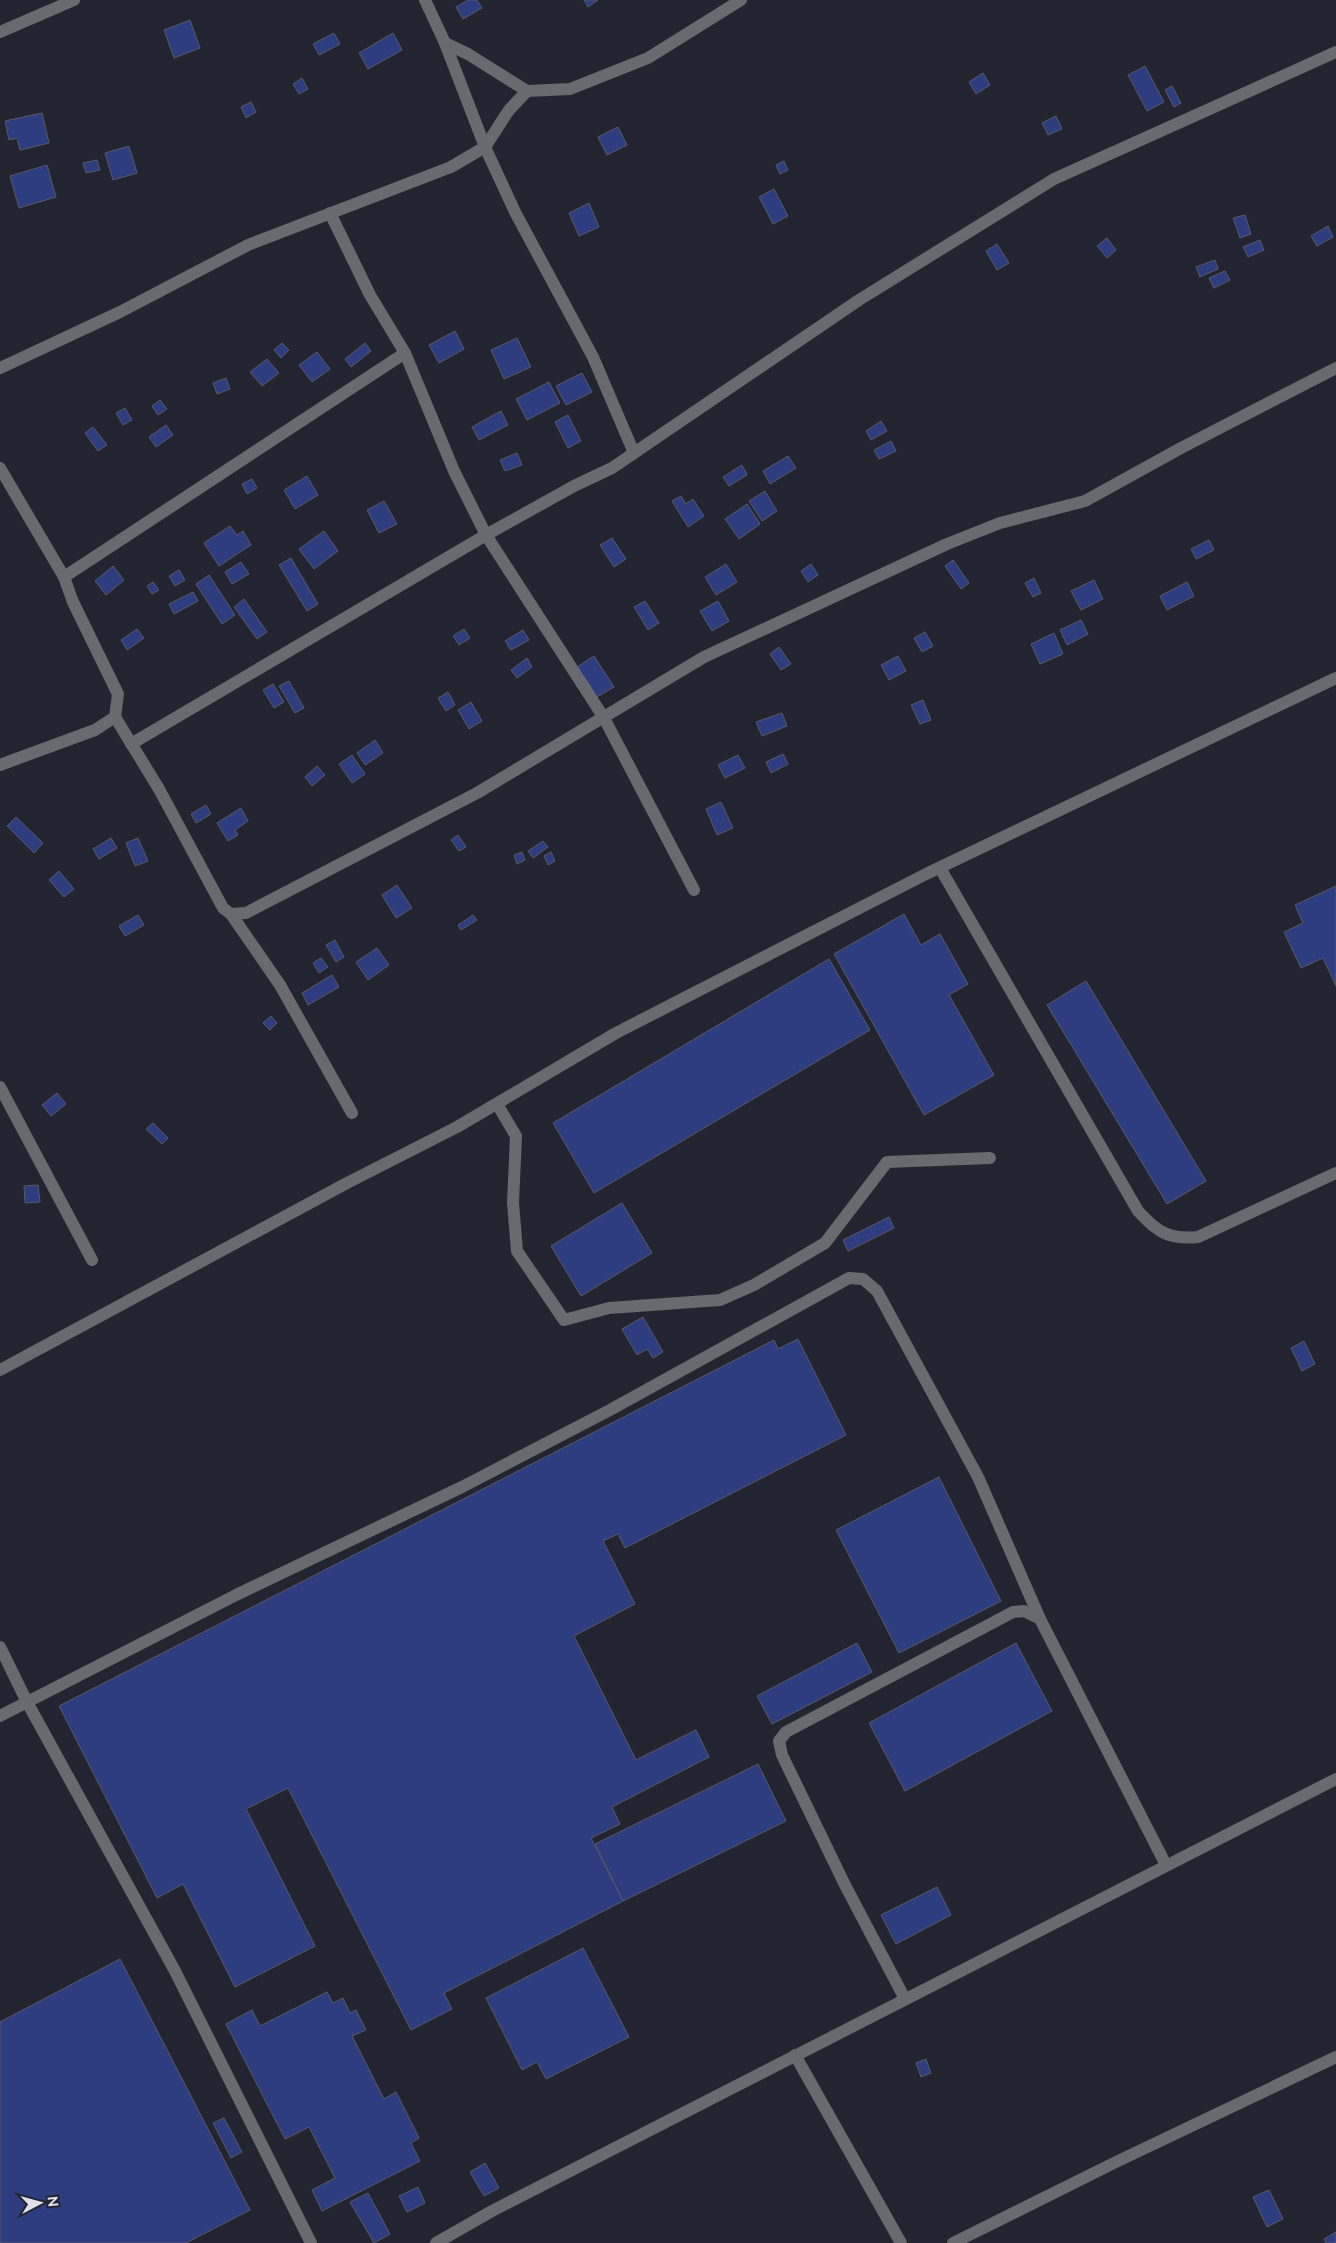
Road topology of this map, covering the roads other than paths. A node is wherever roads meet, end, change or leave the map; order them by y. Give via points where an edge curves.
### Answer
1 (74, 0) edge
2 (425, 0) edge
3 (741, 0) edge
4 (0, 32) edge
5 (445, 43) junction
6 (1336, 52) edge
7 (527, 91) junction
8 (485, 147) junction
9 (330, 213) junction
10 (404, 353) junction
11 (0, 368) edge
12 (1336, 368) edge
13 (634, 453) junction
14 (0, 468) edge
15 (486, 536) junction
16 (64, 577) junction
17 (1336, 678) edge
18 (115, 717) junction
19 (604, 718) junction
20 (132, 744) junction
21 (0, 765) edge
22 (940, 868) junction
23 (694, 890) dead end
24 (231, 914) junction
25 (0, 1087) edge
26 (497, 1104) junction
27 (352, 1113) dead end
28 (990, 1158) dead end
29 (1336, 1173) edge
30 (92, 1260) dead end
31 (0, 1370) edge
32 (1040, 1619) junction
33 (0, 1647) edge
34 (27, 1702) junction
35 (0, 1716) edge
36 (1336, 1779) edge
37 (1166, 1865) junction
38 (905, 1999) junction
39 (795, 2056) junction
40 (1336, 2057) edge
41 (311, 2243) edge
42 (436, 2243) edge
43 (901, 2243) edge
44 (954, 2243) edge

1 - 4 street
2 - 5 street
3 - 7 street via 648,58 570,89
5 - 7 street
5 - 8 street
6 - 13 street via 1054,179 859,300
7 - 8 street via 515,101
8 - 9 street via 451,167
8 - 13 street via 524,228 594,357
9 - 10 street via 370,295
9 - 11 street via 248,245 120,312
10 - 15 street via 454,471
10 - 16 street
12 - 19 street via 1085,501 1000,523 947,544 704,657
13 - 15 street
14 - 16 street
15 - 19 street
15 - 20 street
16 - 18 street via 118,694
17 - 22 street
18 - 20 street
18 - 21 street via 95,730
19 - 23 street
19 - 24 street via 468,797 246,913
20 - 24 street via 223,908
22 - 26 street via 616,1033
22 - 29 street via 1138,1211 1153,1228 1177,1238 1198,1237
24 - 27 street via 280,985
25 - 30 street
26 - 28 street via 516,1136 513,1203 516,1251 564,1320 609,1308 720,1300 754,1285 825,1243 887,1162
26 - 31 street
32 - 34 street via 978,1477 877,1291 863,1279 849,1278 471,1483 236,1595
32 - 37 street
32 - 38 street via 1024,1611 1013,1612 786,1732 779,1741 782,1755 845,1885
33 - 34 street
34 - 35 street
34 - 41 street via 175,1971
36 - 37 street
37 - 38 street
38 - 39 street
39 - 42 street
39 - 43 street
40 - 44 street

